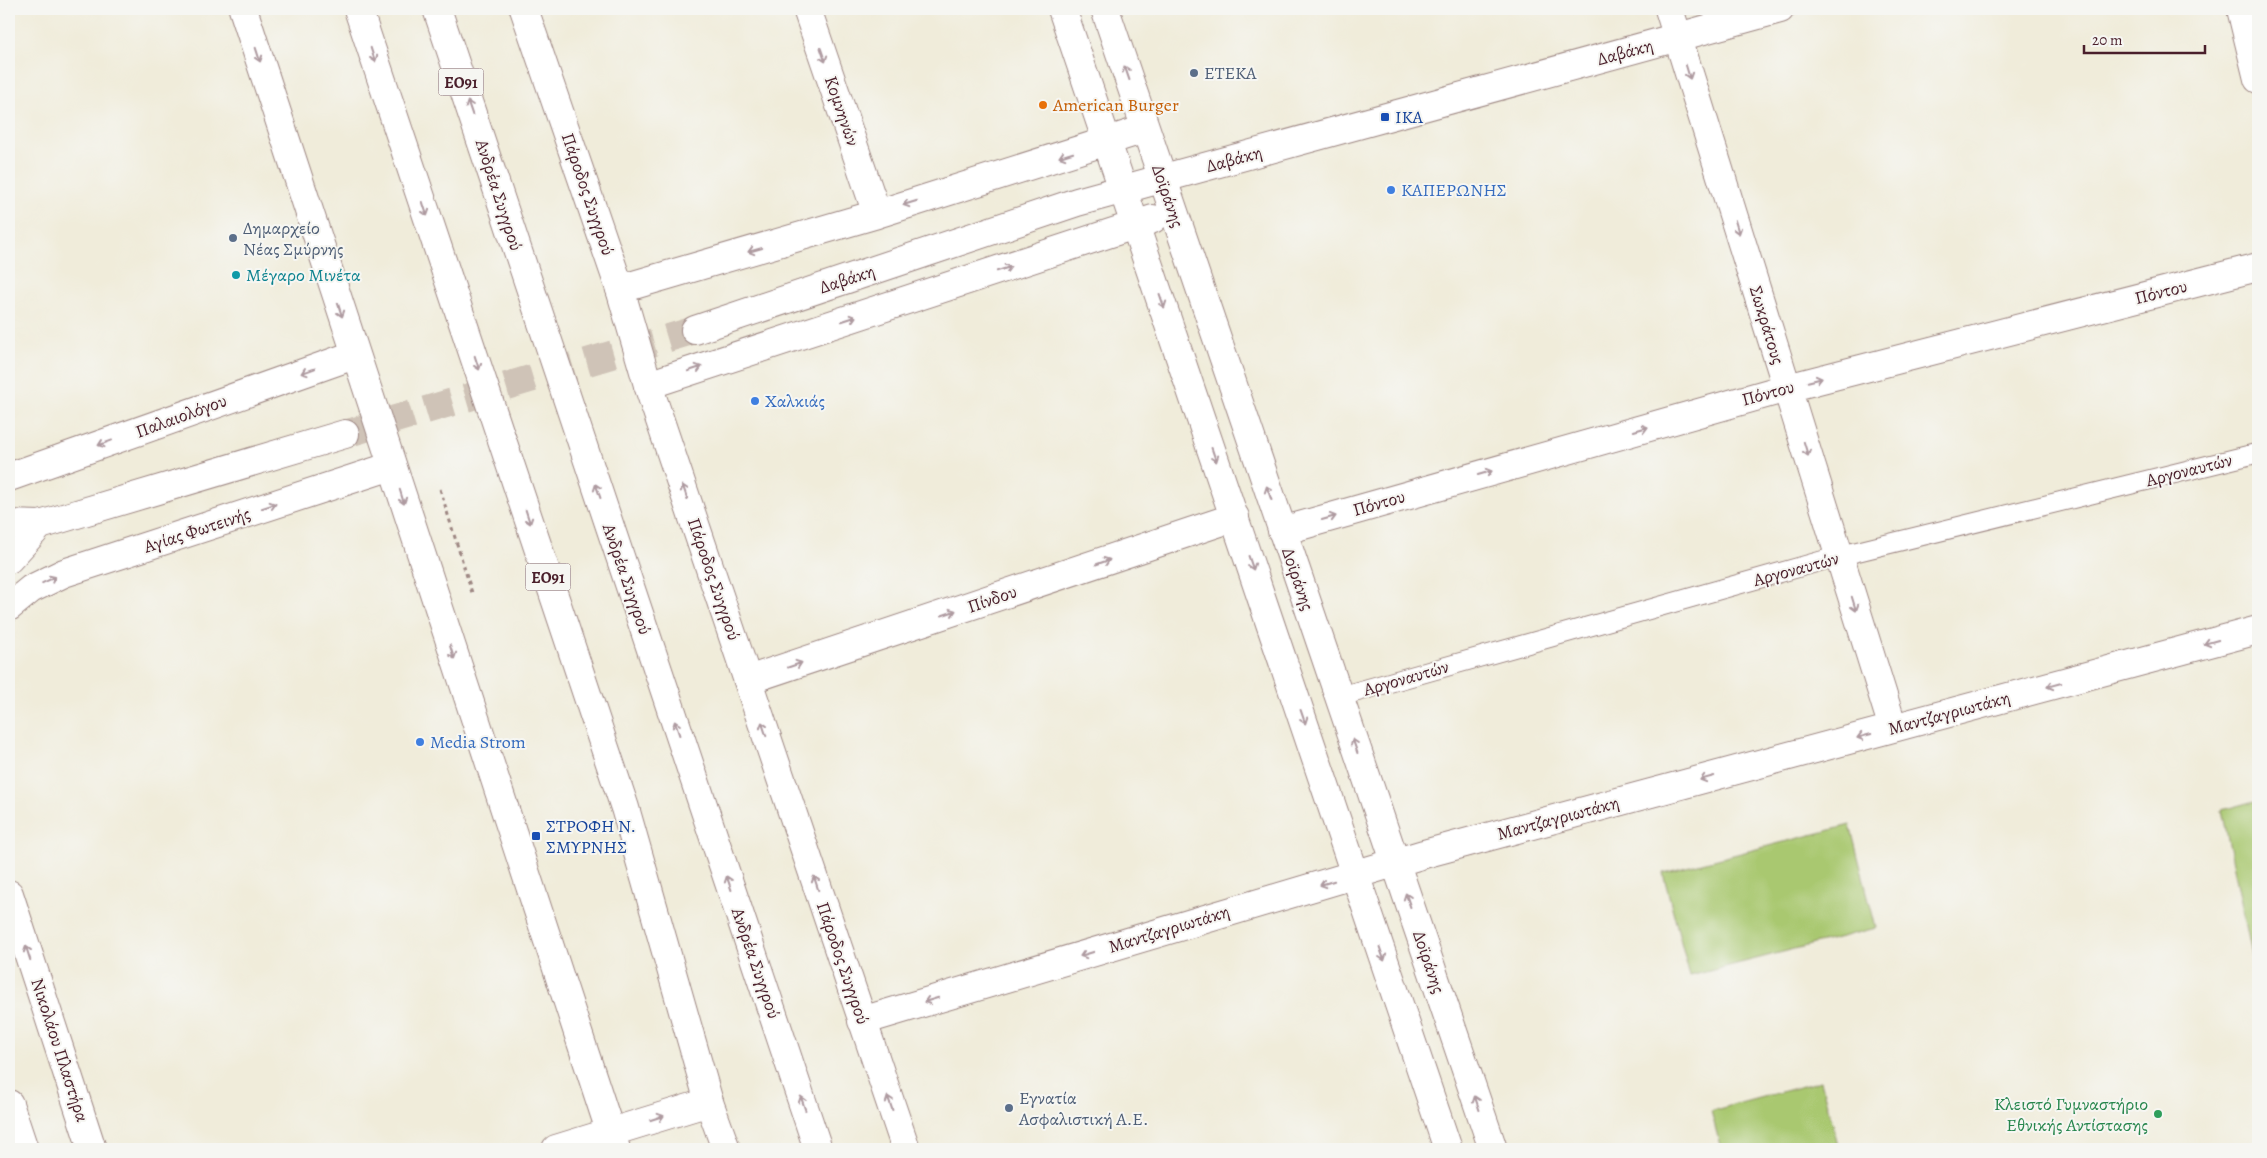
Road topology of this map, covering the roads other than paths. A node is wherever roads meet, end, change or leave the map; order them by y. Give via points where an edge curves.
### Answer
1 (243, 9) edge
2 (358, 9) edge
3 (437, 9) edge
4 (524, 9) edge
5 (807, 9) edge
6 (1062, 9) edge
7 (1105, 9) edge
8 (1669, 9) edge
9 (1780, 9) edge
10 (2241, 9) edge
11 (1678, 37) junction
12 (2258, 79) edge
13 (1145, 129) junction
14 (1106, 142) junction
15 (1161, 179) junction
16 (1124, 189) junction
17 (1173, 211) junction
18 (876, 214) junction
19 (1137, 225) junction
20 (2258, 267) edge
21 (620, 289) junction
22 (695, 330) tunnel mouth
23 (354, 355) junction
24 (648, 384) junction
25 (1787, 388) junction
26 (345, 434) tunnel mouth
27 (2258, 453) edge
28 (392, 466) junction
29 (9, 477) edge
30 (1235, 517) junction
31 (9, 524) edge
32 (40, 525) junction
33 (1282, 531) junction
34 (1839, 556) junction
35 (9, 559) edge
36 (9, 607) edge
37 (2258, 630) edge
38 (748, 680) junction
39 (1338, 697) junction
40 (1893, 728) junction
41 (1395, 862) junction
42 (1355, 874) junction
43 (9, 894) edge
44 (862, 1021) junction
45 (709, 1102) junction
46 (9, 1104) edge
47 (614, 1141) edge
48 (24, 1149) edge
49 (92, 1149) edge
50 (556, 1149) edge
51 (726, 1149) edge
52 (818, 1149) edge
53 (906, 1149) edge
54 (1448, 1149) edge
55 (1493, 1149) edge

1 -> 23 main road
2 -> 45 main road, ΕΟ91 via 622,799
52 -> 3 main road, Ανδρέα Συγγρού / ΕΟ91
4 - 21 main road, Πάροδος Συγγρού
5 -> 18 main road, Κομνηνών
6 - 14 main road
13 -> 7 main road, Δοϊράνης
8 - 11 main road, Σωκράτους
9 - 11 main road, Δαβάκη
10 - 12 main road
11 - 15 main road, Δαβάκη
11 -> 25 main road, Σωκράτους
13 - 14 main road
13 - 15 main road, Δοϊράνης
14 - 16 main road
14 -> 18 main road
15 - 16 main road, Δαβάκη
15 - 17 main road, Δοϊράνης
16 - 19 main road
16 - 22 main road, Δαβάκη
17 - 19 main road
33 -> 17 main road, Δοϊράνης
18 -> 21 main road
24 -> 19 main road
19 -> 30 main road
25 -> 20 main road, Πόντου
21 - 24 main road, Πάροδος Συγγρού
23 - 28 main road
23 -> 29 main road, Παλαιολόγου
38 -> 24 main road, Πάροδος Συγγρού
33 -> 25 main road, Πόντου
25 -> 34 main road, Σωκράτους
26 - 32 main road
27 - 34 lane, Αργοναυτών
36 -> 28 main road, Αγίας Φωτεινής via 31,589 64,573
28 -> 47 main road
38 -> 30 main road, Πίνδου
30 -> 42 main road
31 - 32 main road
32 - 35 main road
33 - 39 main road, Δοϊράνης
34 - 39 lane, Αργοναυτών
34 -> 40 main road, Σωκράτους
37 -> 40 main road, Μαντζαγριωτάκη
44 -> 38 main road, Πάροδος Συγγρού
41 -> 39 main road, Δοϊράνης
40 -> 41 main road, Μαντζαγριωτάκη
41 - 42 main road, Μαντζαγριωτάκη
55 -> 41 main road, Δοϊράνης
42 -> 44 main road, Μαντζαγριωτάκη
42 -> 54 main road
49 -> 43 main road, Νικολάου Πλαστήρα
53 -> 44 main road, Πάροδος Συγγρού
47 -> 45 main road
45 - 51 main road, ΕΟ91
46 - 48 main road
47 - 50 main road

